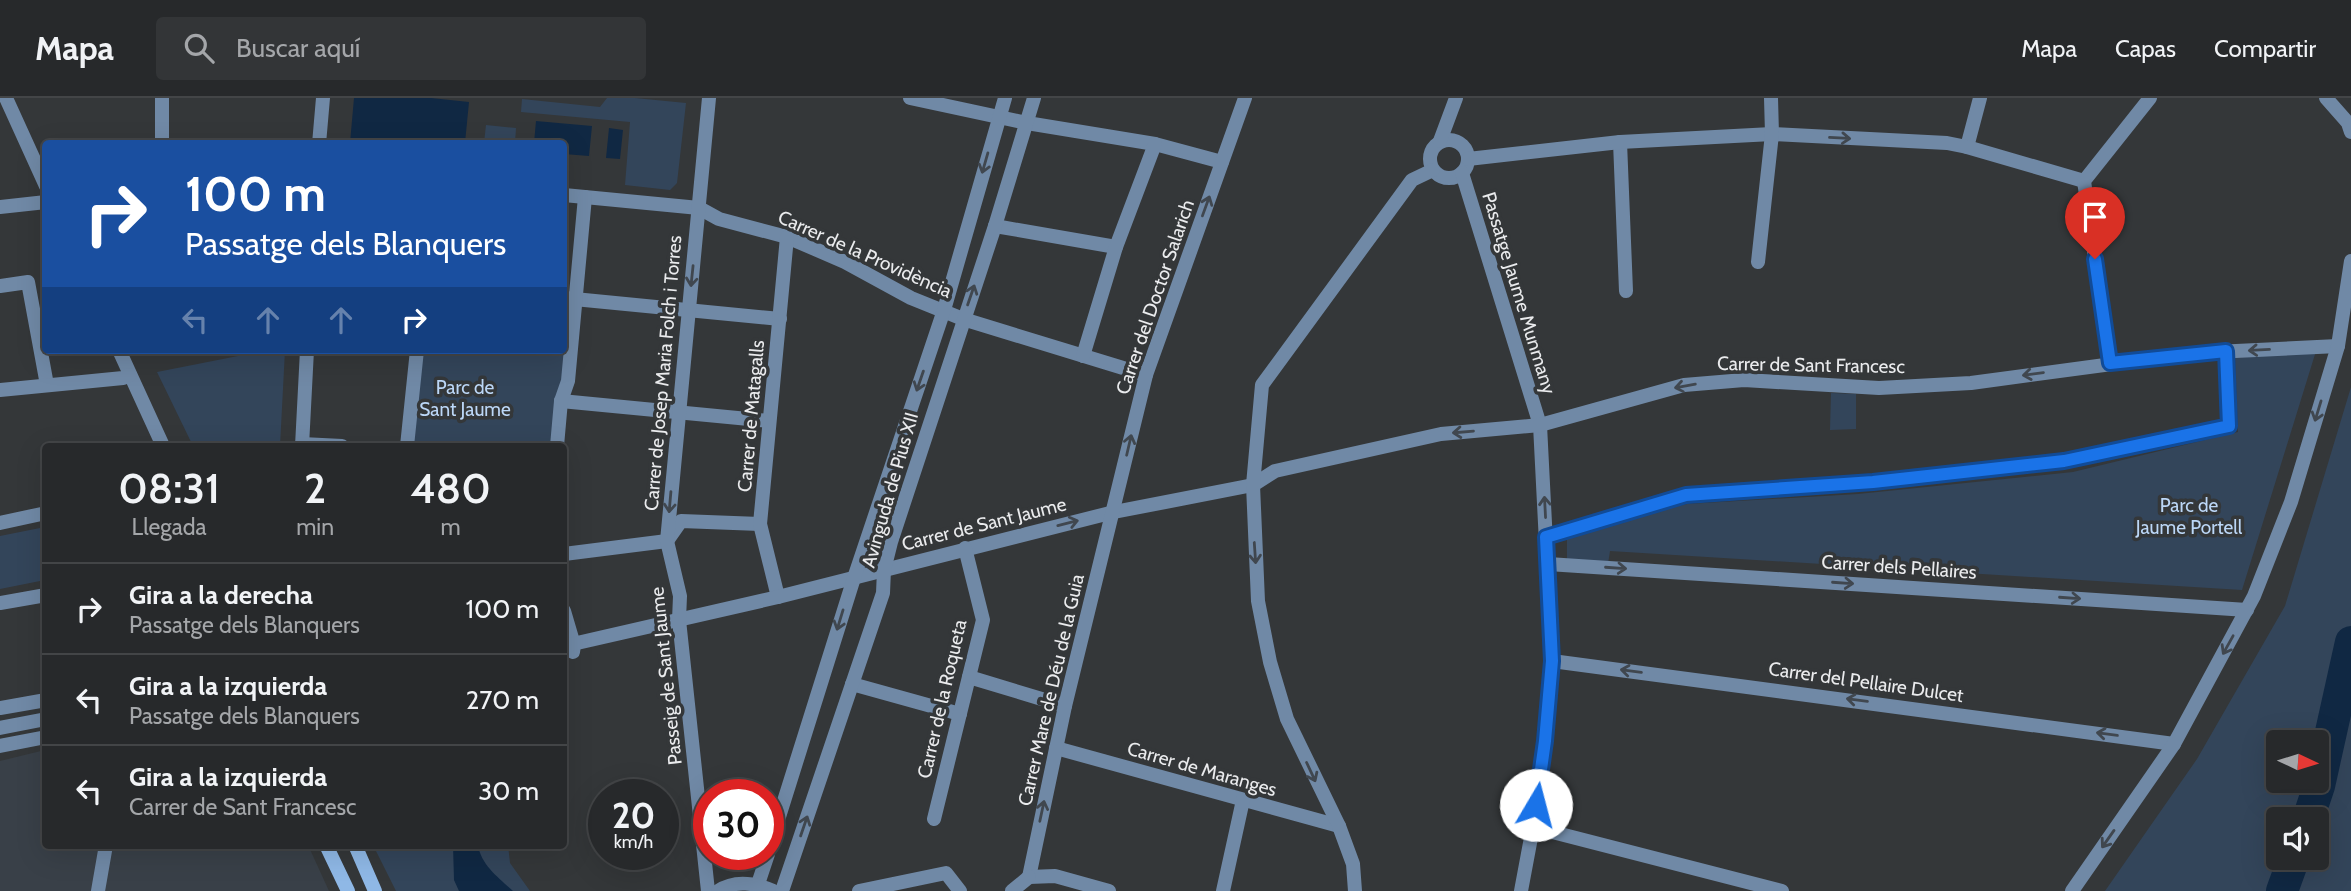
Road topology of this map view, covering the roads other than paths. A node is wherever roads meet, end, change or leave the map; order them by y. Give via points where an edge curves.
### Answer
1 (6, 98) edge
2 (162, 98) edge
3 (323, 98) edge
4 (709, 98) edge
5 (910, 98) edge
6 (1004, 98) edge
7 (1034, 98) edge
8 (1245, 98) edge
9 (1456, 98) edge
10 (1771, 98) edge
11 (1980, 98) edge
12 (2150, 98) edge
13 (2326, 98) edge
14 (998, 117) junction
15 (1027, 123) junction
16 (2351, 132) edge
17 (1772, 134) junction
18 (162, 140) edge
19 (319, 140) edge
20 (1440, 141) junction
21 (1620, 142) junction
22 (1155, 144) junction
23 (1967, 147) junction
24 (1222, 162) junction
25 (1465, 166) junction
26 (1433, 170) junction
27 (42, 177) edge
28 (2084, 181) junction
29 (567, 195) edge
30 (584, 197) junction
31 (42, 202) edge
32 (0, 207) edge
33 (699, 208) junction
34 (995, 226) junction
35 (787, 237) junction
36 (1116, 247) junction
37 (2351, 261) edge
38 (1758, 262) dead end
39 (0, 286) edge
40 (1626, 291) dead end
41 (570, 298) edge
42 (689, 310) junction
43 (944, 310) junction
44 (780, 319) junction
45 (963, 319) junction
46 (2338, 346) junction
47 (2226, 351) junction
48 (121, 354) edge
49 (307, 354) edge
50 (417, 354) edge
51 (1083, 356) junction
52 (2110, 363) junction
53 (130, 375) junction
54 (1146, 375) junction
55 (47, 385) junction
56 (0, 390) edge
57 (561, 401) junction
58 (678, 412) junction
59 (769, 421) junction
60 (1540, 425) junction
61 (162, 443) edge
62 (302, 443) edge
63 (407, 443) edge
64 (557, 443) edge
65 (1253, 485) junction
66 (1114, 512) junction
67 (42, 514) edge
68 (0, 523) edge
69 (760, 524) junction
70 (1546, 537) junction
71 (667, 541) junction
72 (965, 548) junction
73 (567, 554) edge
74 (1548, 564) junction
75 (884, 570) junction
76 (854, 578) junction
77 (42, 596) edge
78 (778, 597) junction
79 (0, 603) edge
80 (2247, 610) junction
81 (679, 620) junction
82 (567, 630) edge
83 (570, 648) edge
84 (1552, 661) junction
85 (969, 677) junction
86 (852, 684) junction
87 (42, 701) edge
88 (1065, 706) junction
89 (0, 708) edge
90 (960, 714) junction
91 (42, 720) edge
92 (0, 728) edge
93 (42, 738) edge
94 (2174, 744) junction
95 (0, 746) edge
96 (1056, 748) junction
97 (1243, 800) junction
98 (784, 802) edge
99 (934, 819) dead end
100 (1339, 827) junction
101 (1533, 827) junction
102 (105, 849) edge
103 (328, 849) edge
104 (357, 849) edge
105 (763, 870) edge
106 (1029, 877) junction
107 (758, 884) junction
108 (1101, 890) edge
109 (98, 891) edge
110 (348, 891) edge
111 (375, 891) edge
112 (708, 891) edge
113 (718, 891) edge
114 (773, 891) edge
115 (782, 891) edge
116 (859, 891) edge
117 (960, 891) edge
118 (1012, 891) edge
119 (1223, 891) edge
120 (1354, 891) edge
121 (1521, 891) edge
122 (1782, 891) edge
123 (2071, 891) edge

1 - 27 street
2 - 18 street
3 - 19 street
4 - 33 street, Carrer de Josep Maria Folch i Torres
5 - 14 street
6 - 14 street, Avinguda de Pius XII
7 - 15 street, Avinguda de Pius XII
8 - 24 street, Carrer del Doctor Salarich
9 - 20 street
10 - 17 street
11 - 23 street
12 - 28 street
13 - 16 street
14 - 15 street
14 -> 43 street, Avinguda de Pius XII
15 - 22 street
15 - 34 street, Avinguda de Pius XII
17 - 21 street
17 -> 23 street
17 - 38 street
20 - 25 street via 1459,142 1467,153
20 - 26 street via 1429,157
21 - 25 street
21 - 40 street
22 - 24 street
22 - 36 street
23 - 28 street
54 -> 24 street, Carrer del Doctor Salarich
25 - 26 street via 1450,178
25 - 60 street, Passatge Jaume Munmany
26 - 65 street via 1412,180 1262,386
28 - 52 street
29 - 30 street, Carrer de la Providència
30 - 33 street, Carrer de la Providència
30 - 41 street
31 - 32 street
33 - 35 street, Carrer de la Providència via 719,219
33 -> 42 street, Carrer de Josep Maria Folch i Torres
34 - 36 street
45 -> 34 street, Avinguda de Pius XII
35 - 43 street, Carrer de la Providència
35 - 44 street, Carrer de Matagalls
36 - 51 street
37 - 46 street
39 - 55 street via 28,282
41 - 42 street
41 - 57 street via 568,381
42 - 44 street
42 - 58 street, Carrer de Josep Maria Folch i Torres
43 - 45 street, Carrer de la Providència
43 -> 76 street, Avinguda de Pius XII
44 - 59 street, Carrer de Matagalls
45 - 51 street, Carrer de la Providència
45 - 75 street, Avinguda de Pius XII
46 -> 47 street, Carrer de Sant Francesc
46 -> 80 street via 2291,502
47 - 52 street, Carrer de Sant Francesc
47 - 70 street via 2229,426 2064,461 1873,482 1686,495
48 - 53 street
49 - 62 street
50 - 63 street
51 - 54 street, Carrer de la Providència
52 -> 60 street, Carrer de Sant Francesc via 1971,383 1879,388 1744,380 1684,385
53 - 55 street
53 - 61 street
66 -> 54 street, Carrer del Doctor Salarich
55 - 56 street
57 - 58 street
57 - 64 street
58 - 59 street
58 -> 71 street, Carrer de Josep Maria Folch i Torres
59 - 69 street, Carrer de Matagalls
60 -> 65 street, Carrer de Sant Francesc via 1441,434 1275,471
70 -> 60 street, Passatge Jaume Munmany
65 - 66 street, Carrer de Sant Jaume
65 -> 100 street via 1258,601 1270,662 1287,719
72 -> 66 street, Carrer de Sant Jaume
66 - 88 street, Carrer Mare de Déu de la Guia
67 - 68 street
69 - 71 street via 681,521
69 - 78 street, Carrer de Matagalls
70 - 74 street, Passatge Jaume Munmany
71 - 73 street
71 - 81 street, Passeig de Sant Jaume via 680,596
72 - 75 street, Carrer de Sant Jaume
72 - 85 street, Carrer de la Roqueta via 983,621
74 -> 80 street, Carrer dels Pellaires
74 - 84 street, Passatge Jaume Munmany
75 - 76 street, Carrer de Sant Jaume
75 - 86 street, Avinguda de Pius XII via 883,593
76 - 78 street, Carrer de Sant Jaume
76 -> 98 street, Avinguda de Pius XII
77 - 79 street
78 - 81 street, Carrer de Sant Jaume
80 -> 94 street
81 - 83 street, Carrer de Sant Jaume
81 - 112 street, Passeig de Sant Jaume
82 - 83 street
94 -> 84 street, Carrer del Pellaire Dulcet
84 - 101 street, Passatge Jaume Munmany
85 - 88 street
85 - 90 street, Carrer de la Roqueta
86 - 90 street
115 -> 86 street, Avinguda de Pius XII
87 - 89 street
88 - 96 street, Carrer Mare de Déu de la Guia
90 - 99 street, Carrer de la Roqueta
91 - 92 street
93 - 95 street
94 -> 123 street
96 - 97 street, Carrer de Maranges
106 -> 96 street, Carrer Mare de Déu de la Guia
97 - 100 street, Carrer de Maranges
97 - 119 street
100 - 120 street via 1353,864
101 - 121 street, Passatge Jaume Munmany
101 - 122 street
102 - 109 street
103 - 110 street
104 - 111 street
105 - 107 street, Avinguda de Pius XII
106 - 108 street via 1055,876
106 - 118 street
107 - 113 street via 738,883
107 - 114 street
116 - 117 street via 946,873

